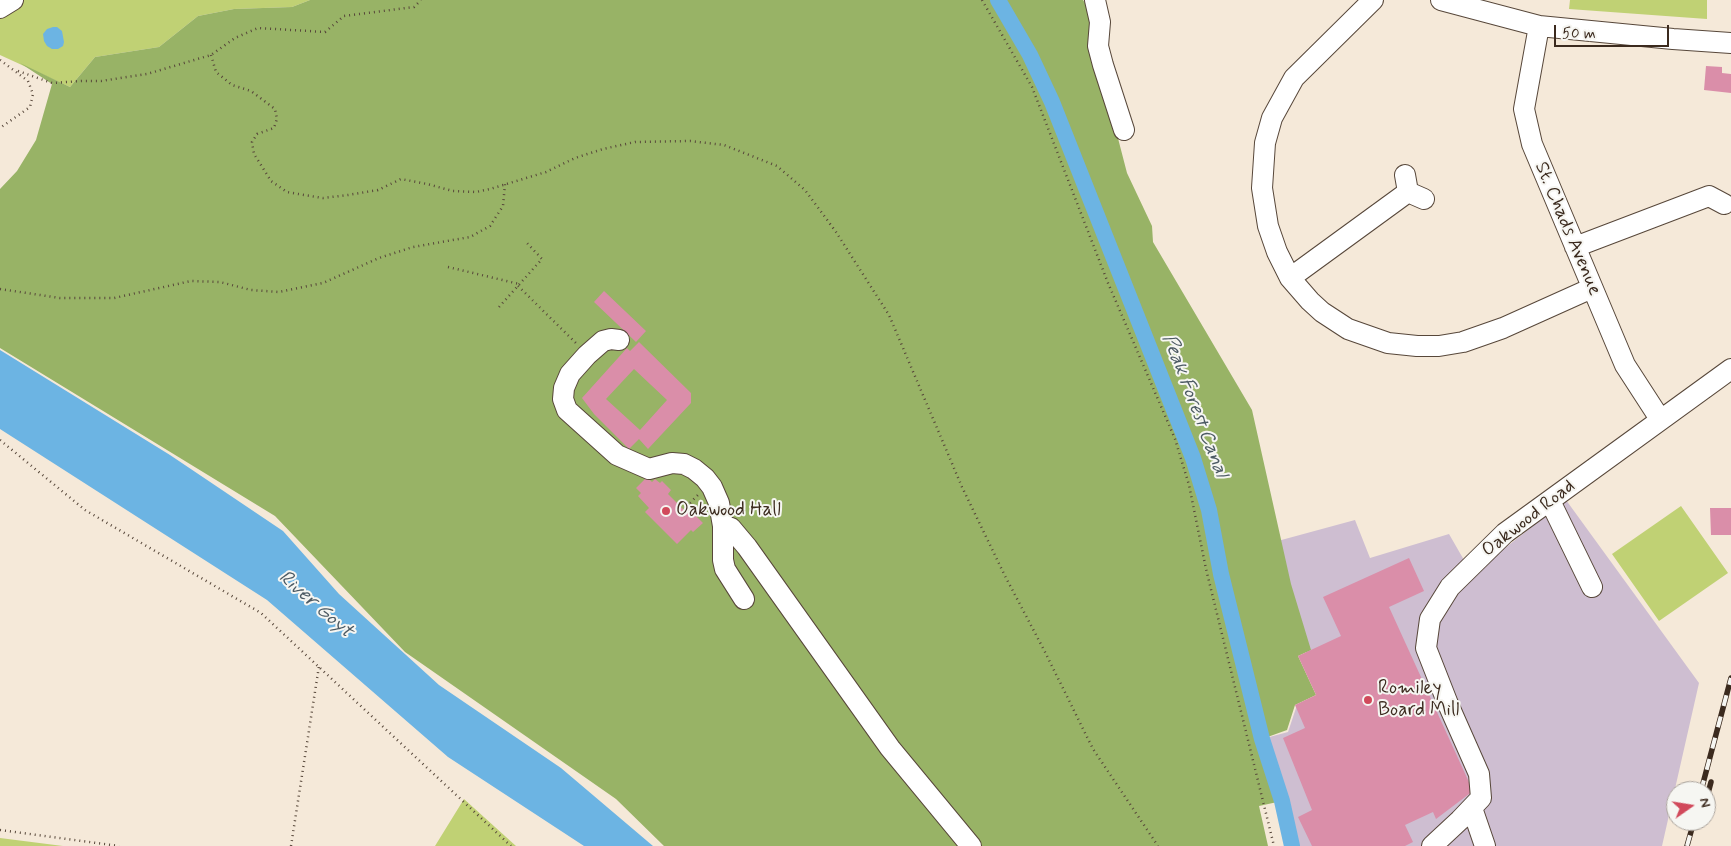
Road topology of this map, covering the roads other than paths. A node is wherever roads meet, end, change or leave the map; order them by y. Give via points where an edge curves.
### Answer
1 (13, 0) edge
2 (1095, 0) edge
3 (1373, 0) edge
4 (1441, 0) edge
5 (0, 8) edge
6 (1539, 26) junction
7 (1731, 43) edge
8 (1124, 130) dead end
9 (1412, 188) dead end
10 (1716, 193) dead end
11 (1575, 247) junction
12 (1290, 278) junction
13 (1592, 288) junction
14 (619, 340) dead end
15 (1731, 369) edge
16 (1660, 419) junction
17 (1550, 500) junction
18 (723, 526) junction
19 (1592, 587) dead end
20 (744, 599) dead end
21 (1472, 808) junction
22 (971, 846) edge
23 (1432, 846) edge
24 (1485, 846) edge

1 - 5 street
2 - 8 street via 1100,22 1098,46
3 - 12 street via 1294,78 1272,118 1265,143 1262,188 1268,226
4 - 6 street
6 - 7 street
6 - 11 street, St. Chads Avenue via 1524,109 1532,144
9 - 12 street
10 - 11 street
11 - 13 street, St. Chads Avenue
12 - 13 street via 1322,312 1348,329 1388,342 1417,346 1463,342 1503,328
13 - 16 street, St. Chads Avenue via 1625,365
14 - 18 street via 603,342 570,374 562,399 567,410 617,455 636,464 650,469 672,463 684,464 694,469 712,487
15 - 16 street, Oakwood Road
16 - 17 street, Oakwood Road
17 - 19 street
17 - 21 street, Oakwood Road via 1505,532 1450,587 1430,618 1426,648 1479,774 1481,798
18 - 20 street via 725,569
18 - 22 street via 731,528 747,546 890,748
21 - 23 street, Oakwood Road
21 - 24 street

